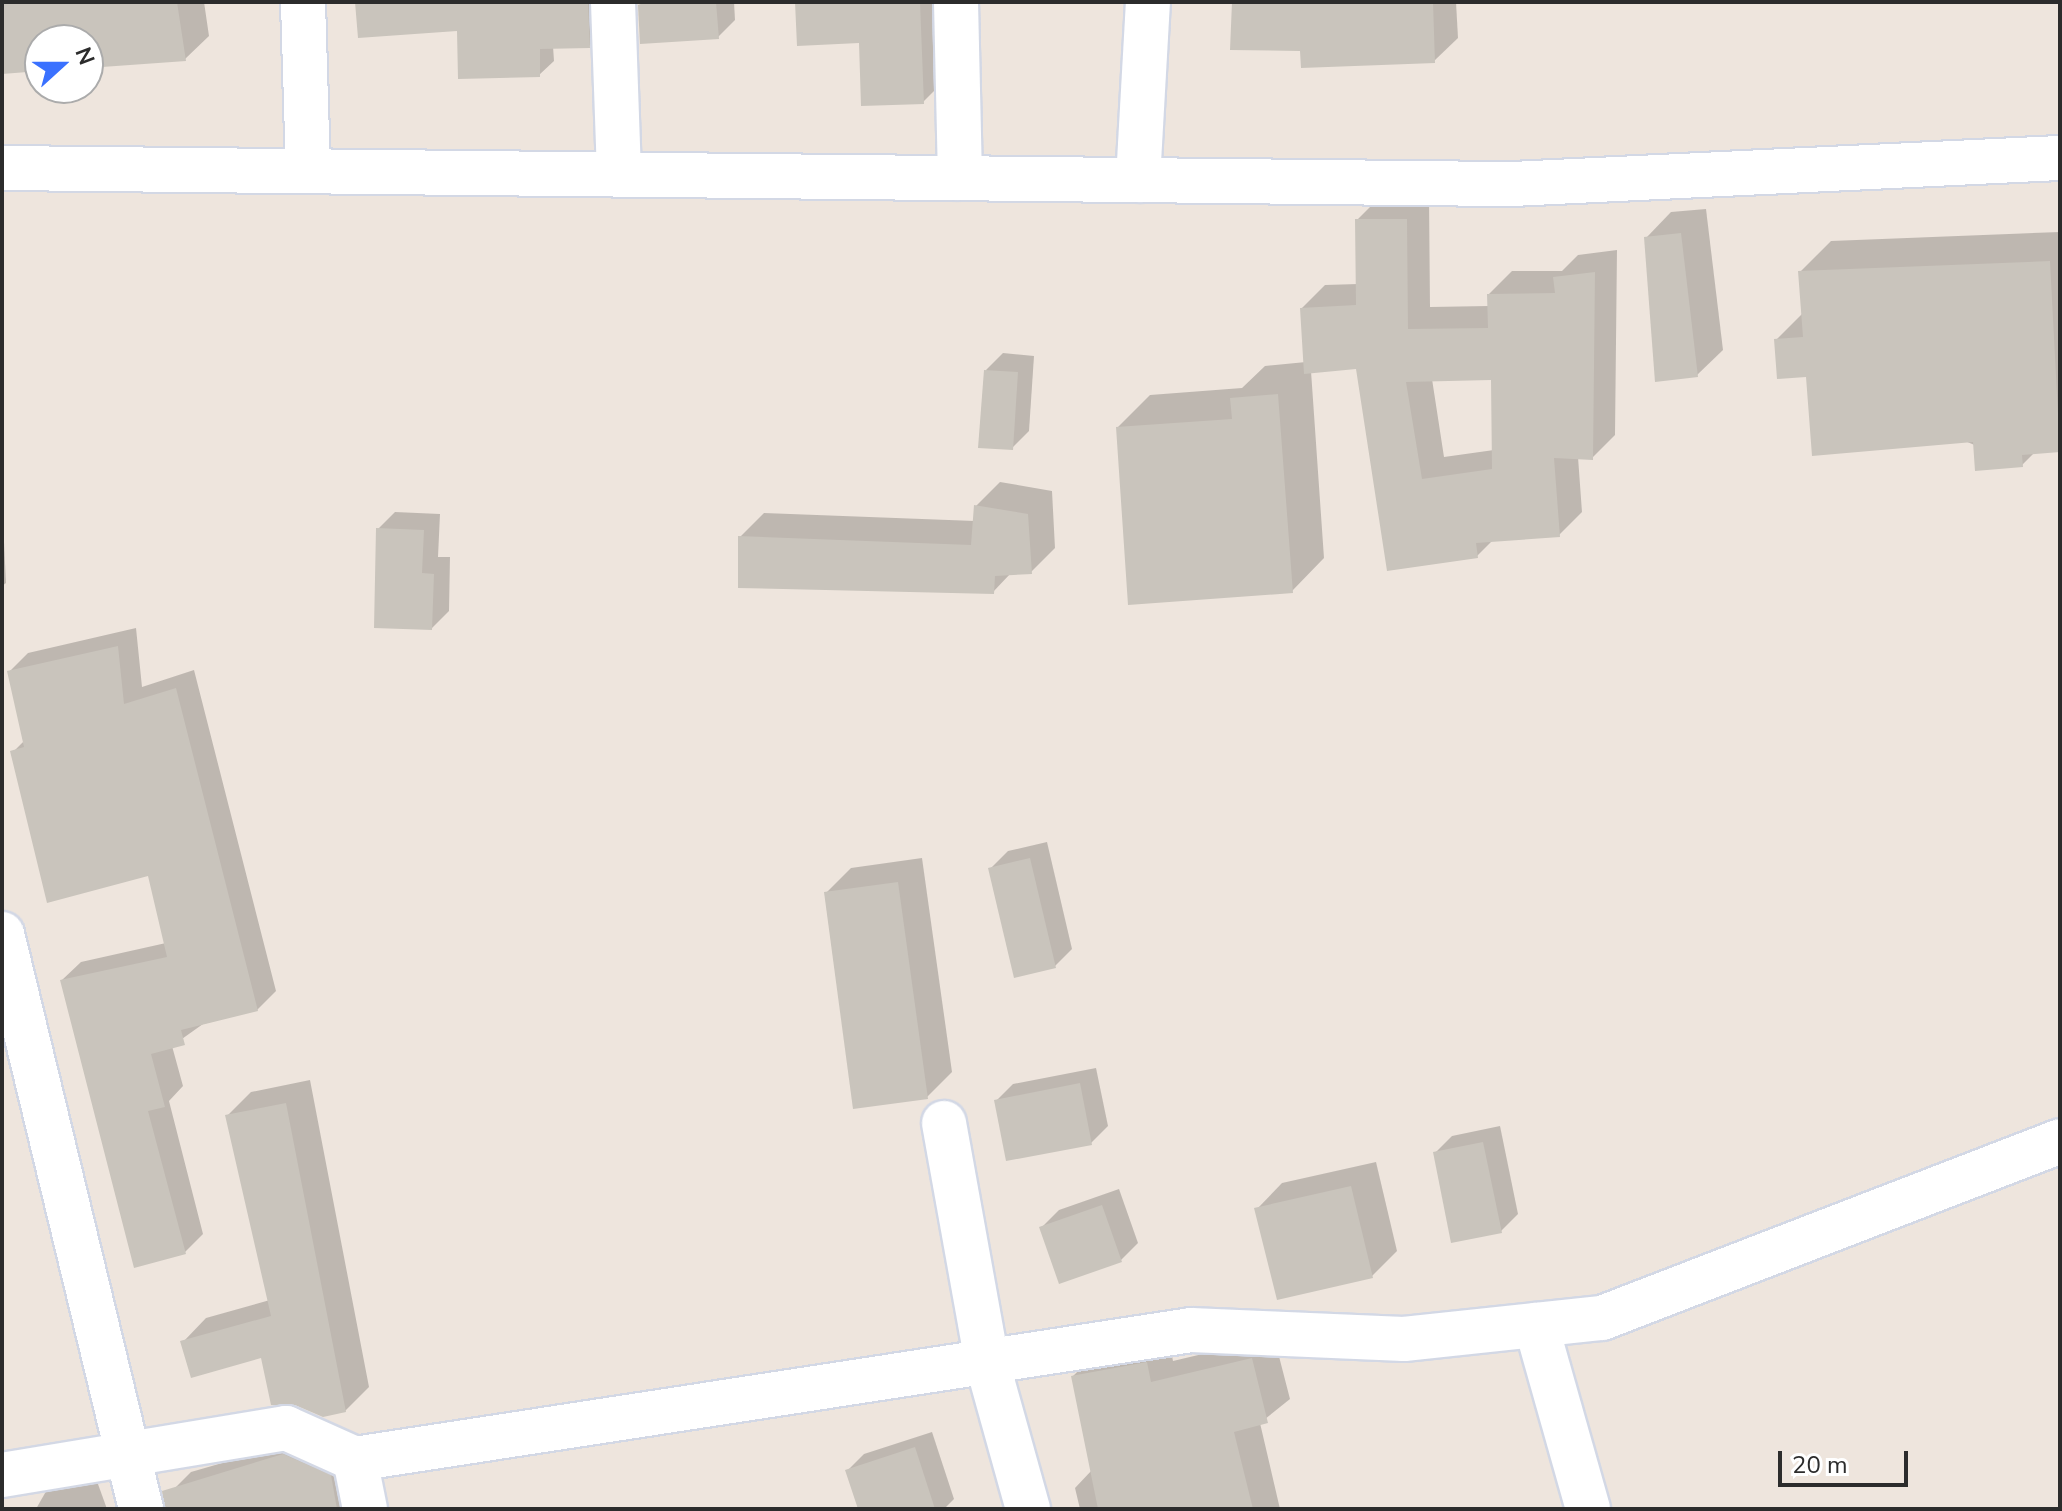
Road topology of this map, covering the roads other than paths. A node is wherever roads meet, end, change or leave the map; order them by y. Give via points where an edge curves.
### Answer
1 (303, 2) edge
2 (613, 2) edge
3 (956, 2) edge
4 (1148, 2) edge
5 (2060, 158) edge
6 (2, 168) edge
7 (308, 171) junction
8 (619, 174) junction
9 (960, 178) junction
10 (1138, 180) junction
11 (2, 934) edge
12 (944, 1123) dead end
13 (2060, 1141) edge
14 (1536, 1325) junction
15 (987, 1362) junction
16 (124, 1455) junction
17 (355, 1459) junction
18 (2, 1475) edge
19 (141, 1509) edge
20 (365, 1509) edge
21 (1028, 1509) edge
22 (1588, 1509) edge

1 - 7 street
2 - 8 street
3 - 9 street
4 - 10 street
5 - 10 street via 1512,184
6 - 7 street
7 - 8 street
8 - 9 street
9 - 10 street
11 - 16 street
12 - 15 street
13 - 14 street via 1602,1318
14 - 15 street via 1404,1339 1191,1330
14 - 22 street
15 - 17 street
15 - 21 street
16 - 17 street via 286,1428
16 - 18 street
16 - 19 street
17 - 20 street

